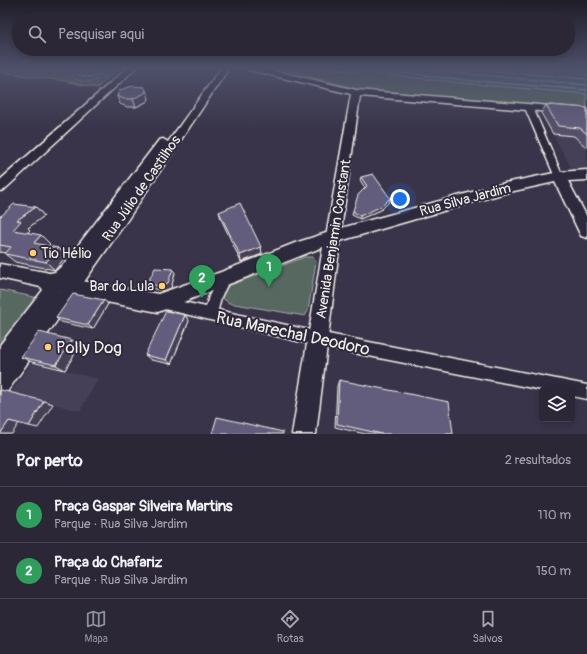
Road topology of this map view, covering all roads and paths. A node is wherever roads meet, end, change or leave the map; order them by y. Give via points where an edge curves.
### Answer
1 (110, 88) edge
2 (207, 88) edge
3 (336, 88) edge
4 (356, 93) junction
5 (529, 108) junction
6 (587, 112) edge
7 (587, 175) edge
8 (559, 177) junction
9 (0, 187) edge
10 (114, 217) junction
11 (587, 232) edge
12 (336, 240) junction
13 (0, 271) edge
14 (224, 279) junction
15 (45, 280) junction
16 (70, 287) junction
17 (158, 303) junction
18 (210, 315) junction
19 (318, 339) junction
20 (0, 360) edge
21 (0, 385) edge
22 (587, 392) edge
23 (304, 434) edge

1 - 9 street
2 - 10 street, Rua Júlio de Castilhos
3 - 4 street
4 - 5 street
4 - 12 street, Avenida Benjamin Constant
5 - 6 street
5 - 8 street
7 - 8 main road, Rua Silva Jardim
8 - 11 main road
8 - 12 main road, Rua Silva Jardim via 505,188
10 - 15 street, Rua Júlio de Castilhos via 64,275
10 - 16 street, Rua Júlio de Castilhos
12 - 14 main road, Rua Silva Jardim via 318,247 301,248
12 - 19 main road, Avenida Benjamin Constant
13 - 15 main road, Rua Marechal Deodoro
14 - 17 main road, Rua Silva Jardim
14 - 18 street via 215,296
15 - 16 main road, Rua Marechal Deodoro
15 - 20 street via 51,287 50,293
16 - 17 main road, Rua Marechal Deodoro
16 - 21 street, Rua Júlio de Castilhos
17 - 18 street, Rua Marechal Deodoro
18 - 19 street, Rua Marechal Deodoro
19 - 22 street, Rua Marechal Deodoro
19 - 23 main road, Avenida Benjamin Constant

